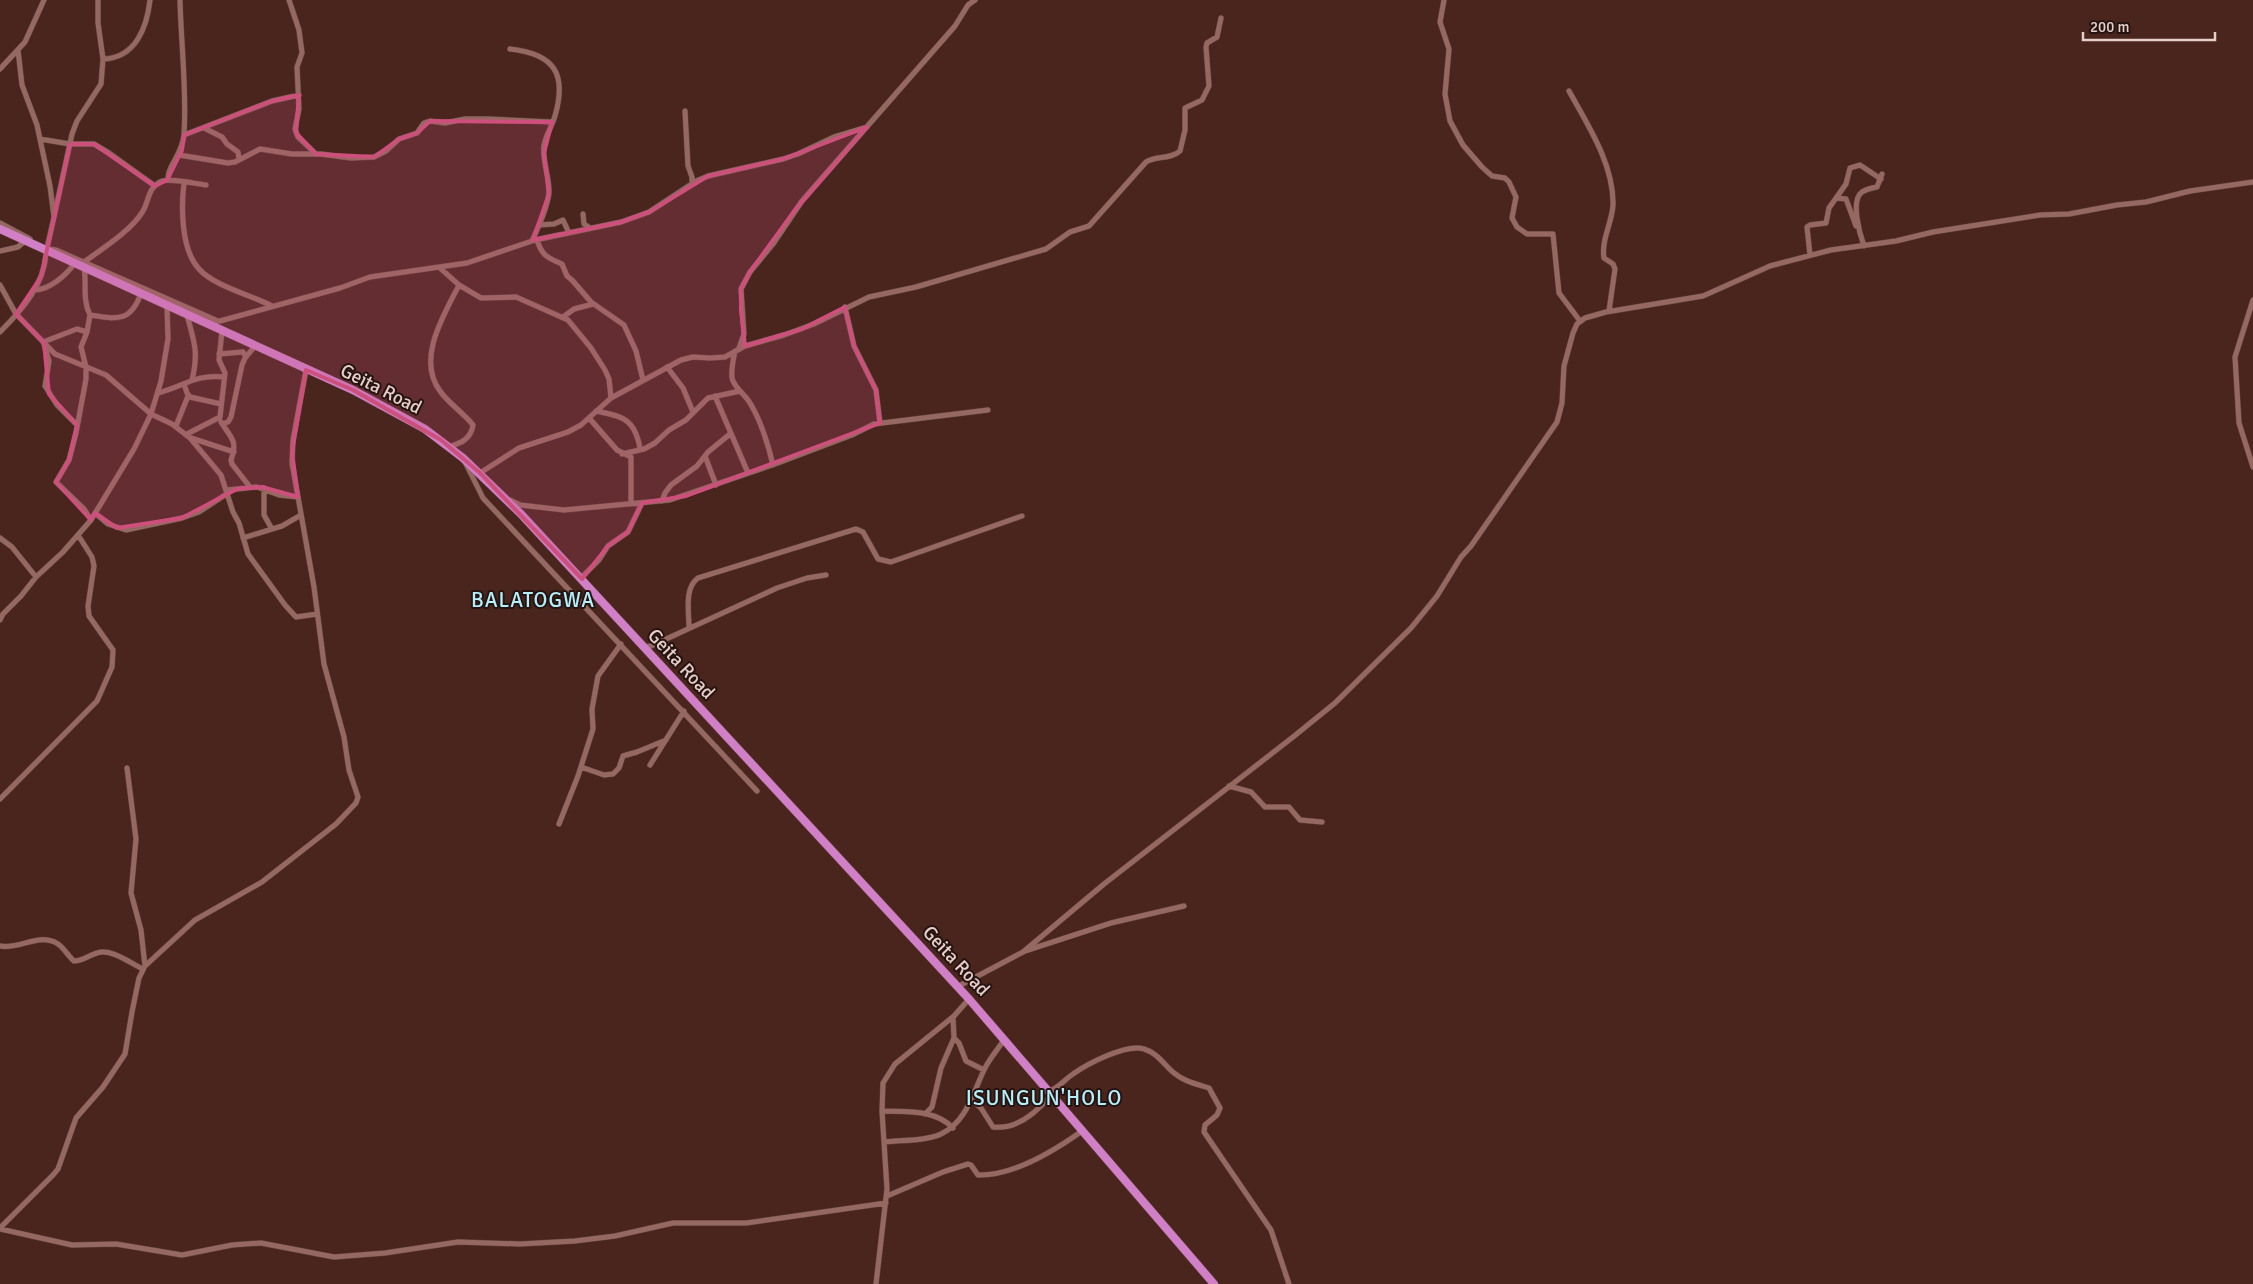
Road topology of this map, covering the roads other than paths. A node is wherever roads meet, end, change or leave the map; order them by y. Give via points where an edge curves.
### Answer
1 (44, 0) edge
2 (98, 0) edge
3 (150, 0) edge
4 (180, 0) edge
5 (289, 0) edge
6 (976, 0) edge
7 (1444, 0) edge
8 (1221, 18) dead end
9 (510, 49) dead end
10 (18, 50) junction
11 (103, 59) junction
12 (0, 69) edge
13 (1569, 91) dead end
14 (299, 95) junction
15 (685, 111) dead end
16 (552, 122) junction
17 (867, 127) junction
18 (204, 128) junction
19 (184, 135) junction
20 (40, 138) junction
21 (70, 144) junction
22 (316, 154) junction
23 (179, 155) junction
24 (240, 159) junction
25 (168, 180) junction
26 (2253, 182) edge
27 (184, 183) junction
28 (692, 184) junction
29 (206, 185) dead end
30 (155, 186) junction
31 (1835, 198) junction
32 (583, 214) dead end
33 (54, 217) junction
34 (0, 223) edge
35 (539, 225) junction
36 (590, 228) junction
37 (0, 229) edge
38 (569, 233) junction
39 (1860, 234) junction
40 (26, 240) junction
41 (534, 241) junction
42 (1873, 244) junction
43 (1864, 246) junction
44 (46, 249) junction
45 (0, 251) edge
46 (1810, 255) junction
47 (75, 264) junction
48 (84, 265) junction
49 (440, 268) junction
50 (0, 285) edge
51 (459, 285) junction
52 (34, 290) junction
53 (141, 293) junction
54 (2253, 300) edge
55 (593, 304) junction
56 (167, 306) junction
57 (272, 306) junction
58 (845, 307) junction
59 (1609, 311) junction
60 (16, 314) junction
61 (90, 315) junction
62 (187, 315) junction
63 (563, 317) junction
64 (1580, 321) junction
65 (220, 322) junction
66 (203, 323) junction
67 (222, 331) junction
68 (0, 332) edge
69 (87, 332) junction
70 (44, 343) junction
71 (255, 346) junction
72 (737, 350) junction
73 (219, 354) junction
74 (246, 357) junction
75 (86, 367) junction
76 (667, 367) junction
77 (306, 370) junction
78 (224, 377) junction
79 (192, 380) junction
80 (643, 380) junction
81 (184, 384) junction
82 (740, 390) junction
83 (158, 393) junction
84 (188, 396) junction
85 (715, 396) junction
86 (612, 398) junction
87 (221, 404) junction
88 (988, 410) dead end
89 (596, 411) junction
90 (693, 412) junction
91 (151, 414) junction
92 (219, 418) junction
93 (589, 418) junction
94 (880, 422) junction
95 (77, 424) junction
96 (222, 424) junction
97 (176, 426) junction
98 (730, 434) junction
99 (189, 436) junction
100 (449, 446) junction
101 (640, 450) junction
102 (234, 452) junction
103 (622, 454) junction
104 (705, 456) junction
105 (464, 458) junction
106 (773, 464) junction
107 (2253, 467) edge
108 (480, 472) junction
109 (748, 473) junction
110 (716, 485) junction
111 (250, 487) junction
112 (264, 488) junction
113 (227, 492) junction
114 (503, 496) junction
115 (298, 497) junction
116 (662, 501) junction
117 (631, 503) junction
118 (642, 503) junction
119 (95, 513) junction
120 (301, 515) junction
121 (1022, 516) dead end
122 (91, 520) junction
123 (272, 529) junction
124 (78, 535) junction
125 (0, 538) edge
126 (243, 538) junction
127 (826, 575) dead end
128 (36, 577) junction
129 (580, 578) junction
130 (317, 614) junction
131 (0, 620) edge
132 (689, 627) junction
133 (621, 644) junction
134 (642, 647) junction
135 (684, 711) junction
136 (666, 740) junction
137 (650, 764) dead end
138 (581, 767) junction
139 (127, 768) dead end
140 (1228, 786) junction
141 (758, 790) dead end
142 (0, 799) edge
143 (1322, 822) dead end
144 (559, 824) dead end
145 (1184, 906) dead end
146 (0, 946) edge
147 (1022, 952) junction
148 (144, 967) junction
149 (957, 987) junction
150 (969, 999) junction
151 (953, 1017) junction
152 (954, 1038) junction
153 (1004, 1040) junction
154 (984, 1070) junction
155 (1049, 1093) junction
156 (971, 1100) junction
157 (882, 1111) junction
158 (925, 1114) junction
159 (953, 1128) junction
160 (1082, 1131) junction
161 (884, 1142) junction
162 (887, 1196) junction
163 (886, 1203) junction
164 (0, 1228) edge
165 (876, 1284) edge
166 (1214, 1284) edge
167 (1289, 1284) edge

1 - 10 street via 30,34
2 - 11 street
3 - 11 street via 147,22 138,42 115,57
4 - 19 street via 185,81
5 - 14 street via 300,30
6 - 17 street via 968,5 962,17
7 - 64 street via 1440,22 1449,50 1445,94 1450,121 1467,150 1482,166 1492,176 1509,182 1516,197 1512,218 1517,227 1527,234 1553,234 1559,293
8 - 58 street via 1217,36 1206,47 1209,86 1202,100 1185,108 1180,152 1146,162 1089,226 1070,232 1036,253 916,287 869,296
9 - 16 street via 528,51 544,60 559,75 561,88
10 - 12 street
10 - 20 street via 22,85
11 - 21 street via 101,84 77,121
13 - 59 street via 1595,141 1611,184 1612,218 1603,245 1604,258 1615,268
14 - 18 street via 272,101
14 - 22 street via 296,133
15 - 28 street via 687,159
16 - 22 street via 430,121 424,123 418,133 400,139 374,157
16 - 35 street via 544,144 549,194
17 - 28 street via 834,137 784,159 708,176
17 - 72 street via 795,210 744,280 740,299 744,334
18 - 19 street
18 - 24 street via 222,136 238,152
19 - 23 street
20 - 21 street
20 - 33 street
21 - 30 street via 94,144
21 - 33 street
22 - 24 street via 292,154 260,148
23 - 24 street via 228,163
23 - 25 street
25 - 27 street
25 - 30 street
26 - 42 street via 2190,191 2146,202 2026,217
27 - 29 street
27 - 57 street via 182,217 190,253 198,269
28 - 36 street via 649,212
30 - 48 street via 136,220
31 - 39 street via 1846,199
31 - 39 street via 1846,184 1848,170 1854,166 1882,176 1877,187 1862,192 1858,197
31 - 46 street via 1826,223 1807,227
32 - 36 street via 584,224
33 - 44 street
34 - 44 street
35 - 38 street via 563,220
35 - 41 street
36 - 38 street
37 - 40 highway, Geita Road
38 - 41 street
39 - 42 street
39 - 43 street
40 - 44 highway, Geita Road
40 - 45 street via 18,247
41 - 49 street
41 - 55 street via 551,261 562,264 567,276
42 - 43 street
43 - 46 street
44 - 47 highway, Geita Road
44 - 48 street via 56,250
44 - 52 street via 46,262
46 - 59 street via 1770,266 1703,296
47 - 48 highway, Geita Road
47 - 52 street via 50,286
48 - 53 highway, Geita Road
48 - 61 street via 84,299
48 - 65 street
49 - 51 street
49 - 57 street via 370,277
50 - 60 street
51 - 63 street via 481,298 516,297
51 - 100 street via 441,320 431,360 440,391 472,425 467,439
52 - 60 street
53 - 56 highway, Geita Road
53 - 61 street via 135,307 120,318
54 - 107 street via 2235,357 2239,423
55 - 63 street via 574,309
55 - 80 street via 624,325 636,351
56 - 62 highway, Geita Road
56 - 83 street via 168,339
57 - 65 street
58 - 72 street via 802,329
58 - 94 street via 854,346 876,390
59 - 64 street
60 - 68 street
60 - 70 street
61 - 69 street
62 - 66 highway, Geita Road
62 - 79 street via 196,347
63 - 86 street via 596,355 609,379
64 - 140 street via 1573,333 1564,366 1562,403 1557,422 1460,558 1437,596 1411,628 1335,702
65 - 66 street
66 - 67 highway, Geita Road
67 - 71 highway, Geita Road
67 - 73 street
69 - 70 street via 77,329
69 - 75 street via 81,347
70 - 75 street via 63,358
70 - 95 street via 48,361 45,386 57,405
71 - 74 street
71 - 77 highway, Geita Road
72 - 76 street via 719,359 688,358
72 - 82 street via 732,378
73 - 74 street via 240,351
73 - 78 street
74 - 96 street via 231,417
75 - 91 street via 106,375
75 - 95 street
76 - 80 street
76 - 90 street via 683,388
77 - 100 highway, Geita Road via 353,390
77 - 115 street via 292,452
78 - 79 street via 205,376
78 - 87 street
79 - 81 street
80 - 86 street
81 - 83 street
81 - 84 street
82 - 85 street
82 - 106 street via 755,413
83 - 91 street
84 - 87 street
84 - 97 street
85 - 90 street
85 - 98 street
86 - 89 street
87 - 92 street
88 - 94 street
89 - 93 street
89 - 101 street via 628,421 640,442
90 - 101 street via 655,443
91 - 97 street
91 - 119 street
92 - 96 street
92 - 99 street
93 - 103 street
93 - 108 street via 568,432 518,448
94 - 106 street
95 - 122 street via 69,460 56,482
96 - 102 street via 233,439
97 - 99 street
98 - 104 street
98 - 109 street
99 - 102 street
99 - 113 street via 218,471
100 - 105 highway, Geita Road
101 - 103 street
102 - 111 street via 230,460
103 - 117 street via 630,457
104 - 110 street
104 - 116 street via 671,485
105 - 108 highway, Geita Road
105 - 133 street via 483,498
106 - 109 street
108 - 114 highway, Geita Road
109 - 110 street
110 - 116 street
111 - 112 street
111 - 113 street
112 - 115 street via 279,495
112 - 123 street via 264,515
113 - 119 street via 198,512 126,530 108,524
113 - 126 street
114 - 117 street via 520,506 564,510
114 - 129 highway, Geita Road
115 - 120 street
116 - 118 street
117 - 118 street
118 - 129 street via 628,532 608,546
119 - 122 street
120 - 123 street
120 - 130 street
121 - 132 street via 891,562 878,559 863,532 856,529 698,578 689,593
122 - 124 street
123 - 126 street
124 - 128 street
124 - 142 street via 94,566 89,616 112,650 112,667 97,701
125 - 128 street via 12,547
126 - 130 street via 248,554 293,616
127 - 132 street via 777,588
128 - 131 street
129 - 134 highway, Geita Road
130 - 148 street via 324,664 358,797 356,803 336,824 249,891 195,920
132 - 134 street via 651,646
133 - 135 street
133 - 138 street via 598,676 593,699 593,729
134 - 149 highway, Geita Road
135 - 136 street
135 - 141 street
136 - 137 street
136 - 138 street via 623,756 613,774 604,775
138 - 144 street
139 - 148 street via 136,847 131,894 141,930
140 - 143 street via 1251,792 1265,807 1289,807 1300,820
140 - 147 street
145 - 147 street via 1111,923
146 - 148 street via 12,948 44,940 58,944 74,961 106,952
147 - 149 street
148 - 164 street via 122,1061 76,1118 54,1175
149 - 150 highway, Geita Road
150 - 151 street
150 - 153 highway, Geita Road
151 - 152 street
151 - 157 street via 890,1070 883,1083
152 - 154 street via 966,1061
152 - 158 street via 941,1068 932,1107
153 - 154 street
153 - 155 highway, Geita Road
154 - 156 street
155 - 156 street via 1040,1108 1025,1120 998,1127 993,1127 981,1108
155 - 160 highway, Geita Road
155 - 167 street via 1091,1063 1132,1048 1145,1049 1179,1077 1209,1088 1220,1108 1217,1116 1205,1125 1204,1132 1271,1230
156 - 159 street
157 - 158 street
157 - 161 street
158 - 159 street via 945,1120
159 - 161 street via 939,1135
160 - 162 street via 1055,1149 1008,1172 978,1175 968,1164
160 - 166 highway, Geita Road
161 - 162 street
162 - 163 street
163 - 164 street via 746,1223 673,1223 575,1242 458,1242 334,1257 261,1243 182,1255 116,1244 72,1245
163 - 165 street

